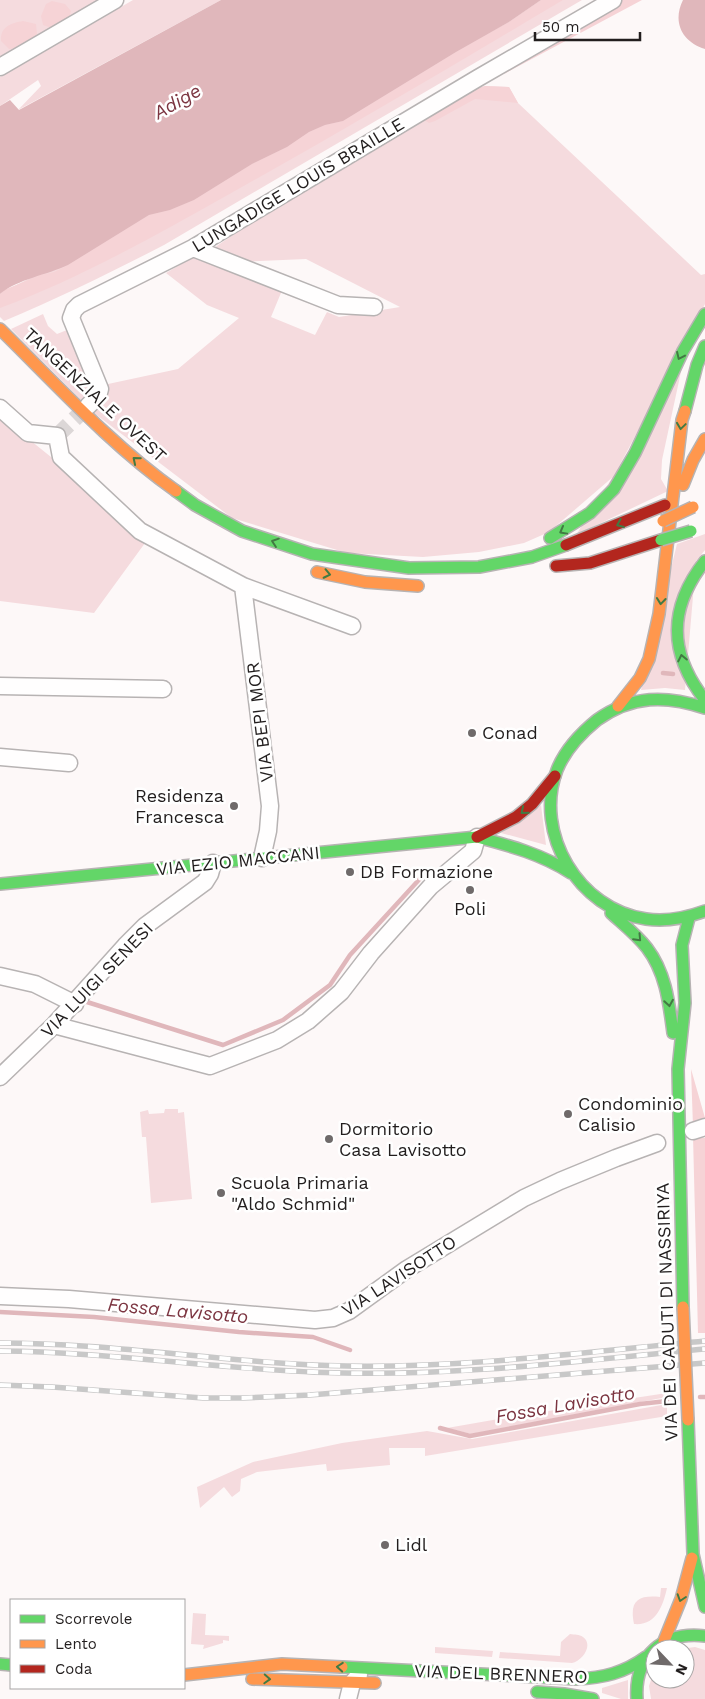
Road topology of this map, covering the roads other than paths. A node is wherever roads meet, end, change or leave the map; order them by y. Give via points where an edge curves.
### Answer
1 (115, 0) edge
2 (612, 0) edge
3 (0, 67) edge
4 (193, 248) junction
5 (374, 307) dead end
6 (705, 314) edge
7 (0, 329) edge
8 (705, 346) edge
9 (88, 406) tunnel mouth
10 (0, 408) edge
11 (705, 439) edge
12 (694, 491) dead end
13 (705, 501) edge
14 (668, 508) junction
15 (658, 523) dead end
16 (705, 526) edge
17 (600, 547) dead end
18 (705, 560) edge
19 (303, 567) dead end
20 (409, 568) junction
21 (429, 585) dead end
22 (243, 586) junction
23 (352, 626) dead end
24 (0, 686) edge
25 (163, 689) dead end
26 (705, 700) edge
27 (618, 706) junction
28 (705, 708) edge
29 (0, 758) edge
30 (69, 763) dead end
31 (556, 774) junction
32 (477, 837) junction
33 (262, 858) junction
34 (213, 863) junction
35 (571, 873) junction
36 (0, 884) edge
37 (595, 899) junction
38 (705, 911) edge
39 (689, 918) junction
40 (672, 930) junction
41 (0, 976) edge
42 (75, 1004) junction
43 (682, 1015) junction
44 (54, 1025) junction
45 (678, 1069) junction
46 (0, 1077) edge
47 (657, 1143) dead end
48 (0, 1296) edge
49 (693, 1554) junction
50 (705, 1607) edge
51 (705, 1636) edge
52 (665, 1639) edge
53 (670, 1639) edge
54 (645, 1658) edge
55 (645, 1659) edge
56 (185, 1675) edge
57 (185, 1675) edge
58 (376, 1676) junction
59 (328, 1682) junction
60 (352, 1683) junction
61 (391, 1684) dead end
62 (525, 1692) dead end
63 (348, 1699) edge
64 (593, 1699) edge
65 (637, 1699) edge

1 - 3 street
2 - 4 street, LUNGADIGE LOUIS BRAILLE
4 - 5 street via 338,305
4 - 9 street, LUNGADIGE LOUIS BRAILLE via 79,304 74,310 71,318 100,386 100,393
6 -> 20 main road via 684,347 621,479 595,509 570,528 520,550
20 -> 7 main road, TANGENZIALE OVEST via 312,554 242,531 195,505 113,442
8 -> 14 main road via 682,420
10 - 22 street via 28,433 57,436 61,457 140,532
11 - 14 main road
12 - 14 main road, TANGENZIALE OVEST
13 - 15 main road, bridge
14 -> 20 main road, TANGENZIALE OVEST via 532,556 479,567
14 -> 27 main road via 659,614 649,659 640,678
16 - 17 main road, bridge via 590,563 551,568
26 -> 18 main road via 682,663 677,628 683,596
19 -> 21 main road via 365,582
22 - 23 street
22 - 33 street, VIA BEPI MOR via 270,806
24 - 25 street
27 - 28 main road via 661,698
27 - 31 main road via 588,726 563,758
29 - 30 street
31 -> 32 main road, VIA EZIO MACCANI via 532,804 516,817
31 - 35 main road via 552,800 555,840
32 - 33 main road, VIA EZIO MACCANI
32 - 35 main road, VIA EZIO MACCANI via 550,860
32 - 44 street via 473,851 430,886 370,953 341,992 308,1021 277,1040 210,1066
33 - 34 main road, VIA EZIO MACCANI
34 - 36 main road, VIA EZIO MACCANI
34 - 42 street, VIA LUIGI SENESI via 205,882 145,926
35 - 37 main road
37 - 40 main road via 620,913 651,920
37 -> 45 main road, VIA DEI CADUTI DI NASSIRIYA via 635,934 660,970 668,996
38 - 39 main road
39 - 40 main road
39 - 43 main road, VIA DEI CADUTI DI NASSIRIYA via 682,945
40 - 43 main road, VIA DEI CADUTI DI NASSIRIYA
41 - 42 street via 35,984
42 - 44 street, VIA LUIGI SENESI
43 - 45 main road, VIA DEI CADUTI DI NASSIRIYA
44 - 46 street, VIA LUIGI SENESI
45 - 49 main road, VIA DEI CADUTI DI NASSIRIYA, bridge via 682,1307
47 - 48 street, VIA LAVISOTTO via 606,1161 524,1198 407,1270 349,1311 333,1318 314,1320
49 - 50 main road, VIA DEI CADUTI DI NASSIRIYA
49 -> 52 main road, VIA DEI CADUTI DI NASSIRIYA via 681,1599
51 - 53 main road via 685,1634
54 - 58 main road, VIA DEL BRENNERO via 627,1671 594,1678
55 - 65 main road via 636,1684
58 -> 56 main road, VIA DEL BRENNERO via 282,1664
57 -> 59 main road, VIA DEL BRENNERO
58 - 60 street, VIA DEL BRENNERO via 368,1671 357,1676
58 - 61 main road, VIA DEL BRENNERO
58 - 63 street
59 - 60 main road, VIA DEL BRENNERO
59 - 63 street via 342,1689
60 - 63 street
62 - 64 main road, VIA DEL BRENNERO

